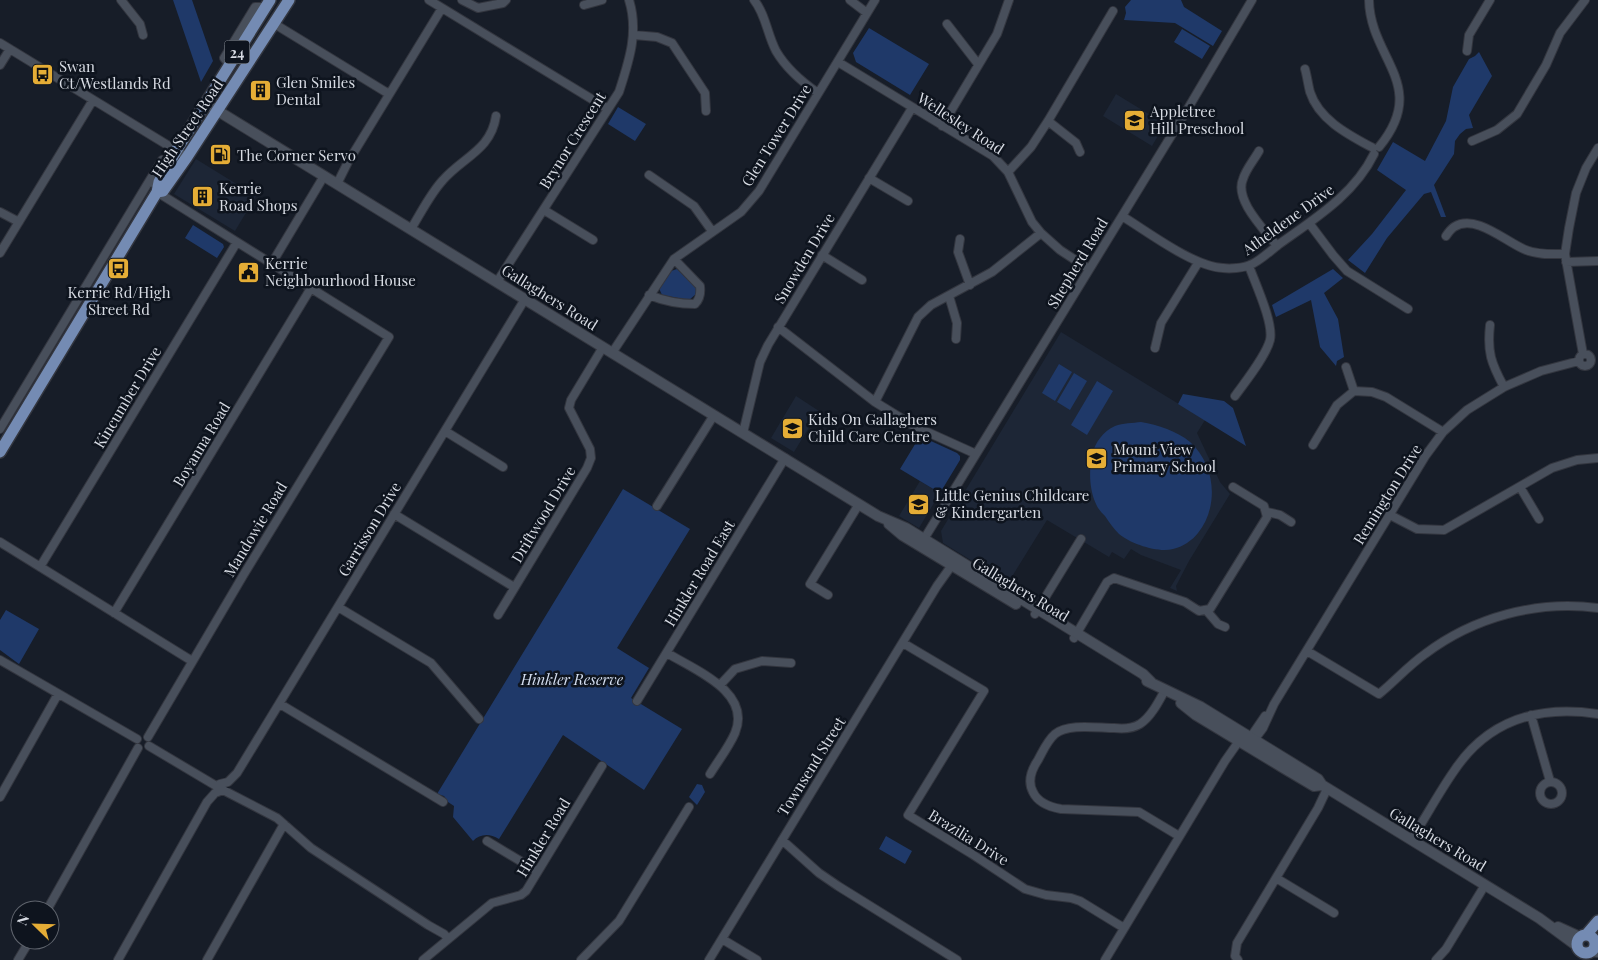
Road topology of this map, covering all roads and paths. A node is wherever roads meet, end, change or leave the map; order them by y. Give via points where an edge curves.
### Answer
1 (121, 0) edge
2 (288, 0) edge
3 (429, 0) edge
4 (462, 0) edge
5 (506, 0) edge
6 (602, 0) edge
7 (629, 0) edge
8 (754, 0) edge
9 (850, 0) edge
10 (874, 0) edge
11 (1009, 0) edge
12 (1252, 0) edge
13 (1369, 0) edge
14 (1585, 0) edge
15 (1487, 1) edge
16 (267, 4) edge
17 (584, 5) dead end
18 (442, 8) junction
19 (1113, 11) dead end
20 (868, 12) junction
21 (273, 23) junction
22 (947, 24) dead end
23 (143, 35) dead end
24 (634, 35) junction
25 (0, 43) edge
26 (10, 49) junction
27 (1467, 51) dead end
28 (838, 62) junction
29 (978, 64) junction
30 (0, 65) edge
31 (1305, 68) dead end
32 (818, 93) junction
33 (389, 94) junction
34 (93, 100) junction
35 (205, 103) junction
36 (912, 108) junction
37 (608, 109) junction
38 (217, 110) junction
39 (706, 111) dead end
40 (496, 116) dead end
41 (1048, 122) junction
42 (942, 126) junction
43 (1472, 141) dead end
44 (1598, 148) edge
45 (1375, 150) junction
46 (176, 151) junction
47 (1259, 151) dead end
48 (1080, 152) dead end
49 (187, 157) junction
50 (162, 160) dead end
51 (1008, 172) junction
52 (649, 175) dead end
53 (869, 178) junction
54 (332, 181) junction
55 (155, 186) junction
56 (908, 201) dead end
57 (544, 210) junction
58 (0, 212) edge
59 (1122, 216) junction
60 (19, 222) junction
61 (1309, 224) junction
62 (411, 229) junction
63 (712, 231) junction
64 (1041, 233) junction
65 (1446, 236) dead end
66 (960, 239) dead end
67 (593, 240) dead end
68 (237, 242) junction
69 (1277, 246) junction
70 (0, 253) edge
71 (822, 255) junction
72 (1566, 258) junction
73 (674, 259) junction
74 (1598, 261) edge
75 (1198, 263) junction
76 (272, 264) junction
77 (1248, 266) junction
78 (1089, 269) junction
79 (862, 280) dead end
80 (497, 282) junction
81 (970, 285) junction
82 (311, 288) junction
83 (649, 295) junction
84 (949, 296) junction
85 (525, 299) junction
86 (1408, 309) dead end
87 (1490, 324) dead end
88 (778, 327) junction
89 (956, 339) dead end
90 (1155, 348) dead end
91 (608, 350) junction
92 (1581, 358) junction
93 (1595, 359) edge
94 (1346, 366) dead end
95 (1504, 387) junction
96 (1354, 391) junction
97 (1235, 396) dead end
98 (875, 402) junction
99 (714, 415) junction
100 (7, 422) edge
101 (0, 429) edge
102 (445, 431) junction
103 (1443, 432) junction
104 (744, 433) junction
105 (1313, 445) dead end
106 (0, 452) edge
107 (976, 454) junction
108 (785, 458) junction
109 (1598, 458) edge
110 (503, 467) dead end
111 (1233, 487) dead end
112 (1520, 488) junction
113 (859, 504) junction
114 (657, 506) dead end
115 (1267, 512) junction
116 (394, 514) junction
117 (1390, 515) junction
118 (1539, 519) dead end
119 (1291, 522) dead end
120 (1081, 540) dead end
121 (0, 542) edge
122 (922, 542) junction
123 (950, 564) junction
124 (40, 567) junction
125 (514, 587) junction
126 (828, 595) dead end
127 (338, 607) junction
128 (1598, 608) edge
129 (1206, 610) junction
130 (1036, 612) junction
131 (114, 614) junction
132 (498, 615) dead end
133 (1224, 627) dead end
134 (1075, 636) junction
135 (903, 642) junction
136 (1307, 650) junction
137 (667, 653) junction
138 (0, 660) edge
139 (192, 661) junction
140 (791, 663) dead end
141 (720, 685) junction
142 (58, 694) junction
143 (1173, 695) junction
144 (637, 701) dead end
145 (280, 704) junction
146 (1274, 704) junction
147 (1598, 714) edge
148 (1531, 715) junction
149 (480, 719) dead end
150 (137, 739) junction
151 (1247, 740) junction
152 (149, 742) junction
153 (138, 748) junction
154 (602, 766) dead end
155 (195, 772) junction
156 (237, 773) junction
157 (710, 774) dead end
158 (1550, 781) dead end
159 (210, 782) junction
160 (221, 787) junction
161 (1327, 788) junction
162 (235, 792) junction
163 (0, 796) edge
164 (207, 802) junction
165 (443, 802) dead end
166 (252, 804) junction
167 (689, 807) dead end
168 (284, 824) junction
169 (1179, 836) junction
170 (782, 840) junction
171 (1411, 840) junction
172 (487, 842) dead end
173 (537, 871) junction
174 (1276, 878) junction
175 (1485, 885) junction
176 (53, 900) edge
177 (1334, 912) dead end
178 (1598, 921) edge
179 (1598, 927) edge
180 (1124, 928) junction
181 (722, 939) junction
182 (446, 940) junction
183 (1588, 946) edge
184 (118, 960) edge
185 (207, 960) edge
186 (423, 960) edge
187 (582, 960) edge
188 (709, 960) edge
189 (757, 960) edge
190 (957, 960) edge
191 (1105, 960) edge
192 (1238, 960) edge
193 (1436, 960) edge
194 (1572, 960) edge

1 - 23 street via 140,24
2 - 21 main road, High Street Road / 24
3 - 18 street
4 - 5 street via 478,8
6 - 17 street
7 - 24 street, Brynor Crescent
8 - 32 street via 761,8 776,51 796,76
9 - 20 street
10 - 20 street, Glen Tower Drive
11 - 29 street via 997,34
12 - 59 street, Shepherd Road
13 - 45 street, Atheldene Drive via 1370,21 1399,90 1395,123
14 - 43 street via 1560,33 1546,65 1517,114 1497,130
15 - 27 street via 1469,35
16 - 35 main road, High Street Road / 24
18 - 33 street
18 - 37 street
19 - 41 street
20 - 28 street, Glen Tower Drive
21 - 33 street
21 - 38 main road, High Street Road / 24
22 - 29 street
24 - 37 street, Brynor Crescent via 619,92
24 - 39 street via 658,37 672,43 705,93
25 - 26 street
26 - 30 street
26 - 34 street
28 - 32 street, Glen Tower Drive
28 - 36 street, Wellesley Road
29 - 42 street
31 - 45 street via 1310,92 1324,116
32 - 63 street, Glen Tower Drive via 759,191 741,212
33 - 54 street via 348,162
34 - 46 street
34 - 60 street
35 - 38 street, Gallaghers Road
35 - 46 main road, High Street Road / 24
36 - 42 street, Wellesley Road
36 - 53 street, Snowden Drive
37 - 57 street, Brynor Crescent
38 - 49 main road, High Street Road / 24
38 - 54 street, Gallaghers Road
40 - 62 street via 494,130 478,152 444,179
41 - 48 street via 1076,143
41 - 51 street
42 - 51 street, Wellesley Road via 993,156
44 - 72 street via 1576,192 1568,228
45 - 61 street, Atheldene Drive via 1369,166 1356,184
46 - 49 street
46 - 55 main road, High Street Road / 24
47 - 69 street via 1242,179 1240,192 1246,206
49 - 55 main road, High Street Road / 24 via 163,191
50 - 55 street
51 - 64 street, Wellesley Road via 1032,222
52 - 63 street via 694,206
53 - 56 street
53 - 71 street, Snowden Drive
54 - 62 street, Gallaghers Road
54 - 76 street
55 - 68 street
55 - 100 main road, High Street Road / 24
57 - 67 street
57 - 80 street, Brynor Crescent
58 - 60 street
59 - 75 street, Atheldene Drive
59 - 78 street, Shepherd Road
60 - 70 street
61 - 69 street, Atheldene Drive
61 - 86 street via 1348,271
62 - 80 street, Gallaghers Road
63 - 73 street, Glen Tower Drive
64 - 78 street, Wellesley Road
64 - 81 street via 1004,264
65 - 72 street via 1454,227 1471,224 1487,228 1526,251
66 - 81 street via 958,252
68 - 76 street
68 - 124 street, Kincumber Drive
69 - 77 street, Atheldene Drive
71 - 79 street
71 - 88 street, Snowden Drive
72 - 74 street
72 - 92 street
73 - 83 street, Glen Tower Drive
73 - 83 street via 700,286 699,299 695,304 689,304
75 - 77 street, Atheldene Drive via 1223,268
75 - 90 street via 1161,322
76 - 82 street
77 - 97 street via 1270,327 1270,338 1267,348
78 - 107 street, Shepherd Road
80 - 85 street, Gallaghers Road
81 - 84 street
82 - 131 street, Boyanna Road
82 - 139 street, Mandowie Road via 389,337
83 - 91 street, Glen Tower Drive
84 - 89 street via 957,323
84 - 98 street via 931,305 918,317
85 - 91 street, Gallaghers Road
85 - 102 street, Garrisson Drive
87 - 95 street via 1492,364
88 - 98 street
88 - 104 street, Snowden Drive via 760,362
91 - 99 street, Gallaghers Road
91 - 125 street, Driftwood Drive via 571,400 569,408 590,449 591,458
92 - 93 street via 1589,355
92 - 95 street, Remington Drive
94 - 96 street
95 - 103 street, Remington Drive via 1467,410
96 - 103 street via 1386,397
96 - 105 street via 1337,406
98 - 107 street via 914,426
99 - 104 street, Gallaghers Road
99 - 114 street
100 - 101 street
100 - 106 main road, High Street Road / 24
102 - 110 street
102 - 116 street, Garrisson Drive
103 - 117 street, Remington Drive
104 - 108 street, Gallaghers Road
107 - 122 street, Shepherd Road
108 - 113 street, Gallaghers Road
108 - 137 street, Hinkler Road East
109 - 112 street via 1577,460 1552,468
111 - 115 street via 1264,506
112 - 117 street via 1444,530 1417,529
112 - 118 street
113 - 122 street, Gallaghers Road
113 - 126 street via 810,584
115 - 119 street
115 - 129 street via 1267,517 1210,609
116 - 125 street
116 - 127 street, Garrisson Drive
117 - 136 street, Remington Drive
120 - 130 street
121 - 124 street
122 - 123 street, Gallaghers Road
122 - 130 street, Gallaghers Road
123 - 130 street, Gallaghers Road
123 - 135 street, Townsend Street
124 - 131 street
125 - 132 street, Driftwood Drive
127 - 145 street, Garrisson Drive
127 - 149 street via 431,662
128 - 136 street via 1548,607 1484,622 1430,650 1379,694
129 - 133 street
129 - 134 street via 1199,611 1186,602 1114,578 1108,582
130 - 134 street, Gallaghers Road
131 - 139 street
134 - 143 street, Gallaghers Road via 1143,674
135 - 170 street, Townsend Street
135 - 180 street, Brazilia Drive via 984,692 908,815 1025,889 1080,901
136 - 146 street, Remington Drive
137 - 141 street
137 - 144 street, Hinkler Road East
138 - 142 street
139 - 152 street, Mandowie Road
140 - 141 street via 762,661 735,669
141 - 157 street via 734,700 739,718 734,734
142 - 150 street
142 - 163 street
143 - 151 street, Gallaghers Road
143 - 169 street via 1141,723 1130,728 1066,728 1049,741 1031,770 1031,780 1032,791 1048,806 1139,812
145 - 156 street, Garrisson Drive
145 - 165 street
146 - 151 street, Remington Drive
146 - 151 street, Remington Drive via 1263,728
147 - 148 street via 1577,711
148 - 158 street
148 - 171 street via 1502,726 1467,755
150 - 152 street via 142,737
150 - 153 street
151 - 161 street, Gallaghers Road via 1318,779
151 - 161 street, Gallaghers Road via 1314,786
151 - 169 street via 1225,761
152 - 153 street
152 - 155 street
153 - 176 street
154 - 173 street, Hinkler Road
155 - 159 street
155 - 160 street
156 - 160 street, Garrisson Drive
156 - 162 street, Garrisson Drive via 233,784
159 - 160 street
159 - 164 street
160 - 162 street
160 - 164 street, Garrisson Drive
160 - 166 street
161 - 171 street, Gallaghers Road
161 - 174 street via 1324,802
162 - 166 street
164 - 184 street
166 - 168 street
167 - 187 street via 619,921
168 - 182 street via 311,848
168 - 185 street
169 - 180 street
170 - 181 street, Townsend Street
170 - 190 street via 819,873
171 - 175 street, Gallaghers Road
172 - 173 street
173 - 182 street, Hinkler Road via 521,895 492,903
174 - 177 street
174 - 192 street via 1237,943 1235,956
175 - 183 street, Gallaghers Road
175 - 193 street
178 - 183 main road
179 - 183 main road
180 - 191 street
181 - 188 street, Townsend Street
181 - 189 street
182 - 186 street, Hinkler Road
183 - 194 main road

